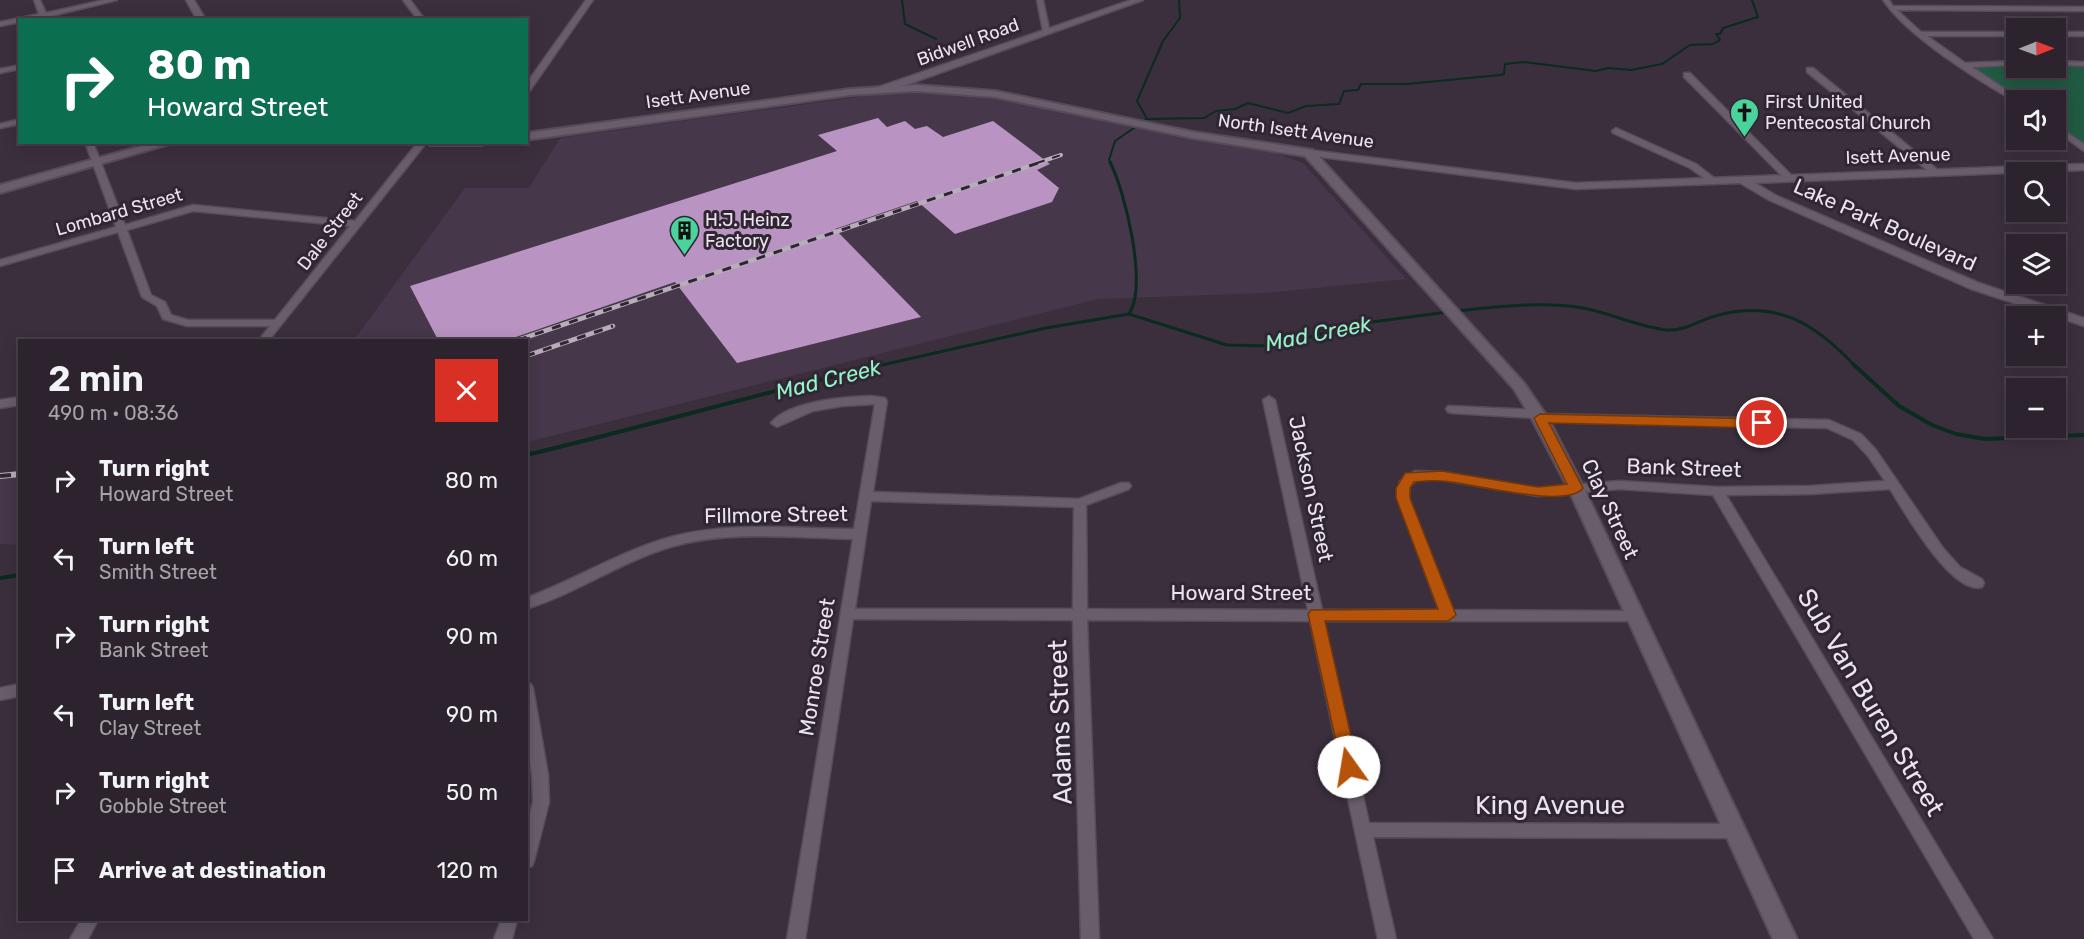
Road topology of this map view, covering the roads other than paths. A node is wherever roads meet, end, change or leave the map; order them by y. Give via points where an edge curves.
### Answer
1 (38, 0) edge
2 (114, 0) edge
3 (190, 0) edge
4 (406, 0) edge
5 (590, 0) edge
6 (1040, 0) edge
7 (1139, 0) edge
8 (1886, 0) edge
9 (1890, 8) junction
10 (2084, 9) edge
11 (44, 17) edge
12 (201, 18) edge
13 (420, 18) edge
14 (18, 21) edge
15 (0, 24) edge
16 (1047, 31) junction
17 (1921, 34) junction
18 (2006, 34) edge
19 (2066, 34) edge
20 (2084, 34) edge
21 (2006, 63) edge
22 (2066, 63) edge
23 (2084, 63) edge
24 (1964, 65) junction
25 (18, 67) edge
26 (1810, 70) dead end
27 (0, 71) edge
28 (1687, 75) dead end
29 (528, 87) edge
30 (875, 90) junction
31 (2006, 92) edge
32 (18, 122) edge
33 (0, 126) edge
34 (1616, 131) dead end
35 (2066, 134) edge
36 (528, 137) edge
37 (90, 144) edge
38 (164, 144) edge
39 (421, 144) edge
40 (2084, 148) edge
41 (1309, 153) junction
42 (97, 162) junction
43 (2084, 167) edge
44 (1936, 173) junction
45 (1790, 178) junction
46 (1742, 180) junction
47 (1714, 181) junction
48 (0, 189) edge
49 (357, 224) junction
50 (122, 228) junction
51 (0, 263) edge
52 (2084, 322) edge
53 (278, 323) junction
54 (265, 339) edge
55 (1269, 400) dead end
56 (18, 402) edge
57 (0, 404) edge
58 (1452, 409) dead end
59 (1539, 416) junction
60 (777, 423) dead end
61 (1892, 485) junction
62 (1125, 486) dead end
63 (1576, 488) junction
64 (1717, 491) junction
65 (865, 496) junction
66 (1080, 503) junction
67 (859, 534) junction
68 (1977, 583) dead end
69 (528, 603) edge
70 (1082, 613) junction
71 (847, 614) junction
72 (1316, 614) junction
73 (1448, 615) junction
74 (1635, 616) junction
75 (18, 690) edge
76 (0, 694) edge
77 (528, 700) edge
78 (1364, 830) junction
79 (1736, 831) junction
80 (530, 839) edge
81 (89, 921) edge
82 (509, 921) edge
83 (79, 939) edge
84 (502, 939) edge
85 (796, 939) edge
86 (1090, 939) edge
87 (1387, 939) edge
88 (1785, 939) edge
89 (1984, 939) edge

1 - 11 street
2 - 11 street
3 - 12 street
4 - 13 street
5 - 29 street
6 - 16 street
7 - 16 street, Bidwell Road
8 - 9 street
9 - 10 street
9 - 17 street
14 - 15 street
16 - 30 street, Bidwell Road
17 - 18 street
17 - 24 street
19 - 20 street
21 - 24 street
22 - 23 street
24 - 31 street
25 - 27 street
26 - 44 street
28 - 45 street
30 - 36 main road, Isett Avenue
30 - 41 main road, North Isett Avenue via 916,88 990,93 1192,135
32 - 33 street
34 - 47 street via 1693,166
35 - 40 street
37 - 42 street
38 - 42 main road
39 - 49 street, Dale Street
41 - 47 street, North Isett Avenue via 1564,185
41 - 59 main road, Clay Street via 1519,386
42 - 48 main road
42 - 50 street
43 - 44 street, Isett Avenue
44 - 45 street, Isett Avenue
45 - 46 street, Isett Avenue
46 - 47 street, Isett Avenue
46 - 52 street, Lake Park Boulevard via 1773,198 1975,286
49 - 50 street, Lombard Street via 201,207
49 - 53 street, Dale Street
50 - 51 street, Lombard Street
50 - 53 street via 147,297 161,304 171,321
53 - 54 street, Dale Street
55 - 72 street, Jackson Street
56 - 57 street
58 - 59 street
59 - 61 street via 1829,424 1847,430 1864,443
59 - 63 main road, Clay Street
60 - 65 street, Monroe Street via 789,416 846,401 880,401
61 - 64 street, Bank Street
61 - 68 street via 1948,563
62 - 66 street, Fillmore Street
63 - 64 street, Bank Street via 1619,485
63 - 73 street, Bank Street via 1538,492 1422,475 1407,480 1403,498
63 - 74 main road, Clay Street
64 - 89 street, Sub Van Buren Street
65 - 66 street, Fillmore Street
65 - 67 street, Monroe Street
66 - 70 street, Adams Street
67 - 69 street, Fillmore Street via 690,537 652,549
67 - 71 street, Monroe Street
70 - 71 street, Howard Street
70 - 72 street, Howard Street
70 - 86 street, Adams Street
71 - 85 street, Monroe Street
72 - 73 street, Howard Street
72 - 78 street, Jackson Street
73 - 74 street, Howard Street
74 - 79 main road, Clay Street
75 - 76 street
77 - 80 street via 541,802
78 - 79 street, King Avenue
78 - 87 street, Jackson Street
79 - 88 main road, Clay Street
81 - 83 street
82 - 84 street

